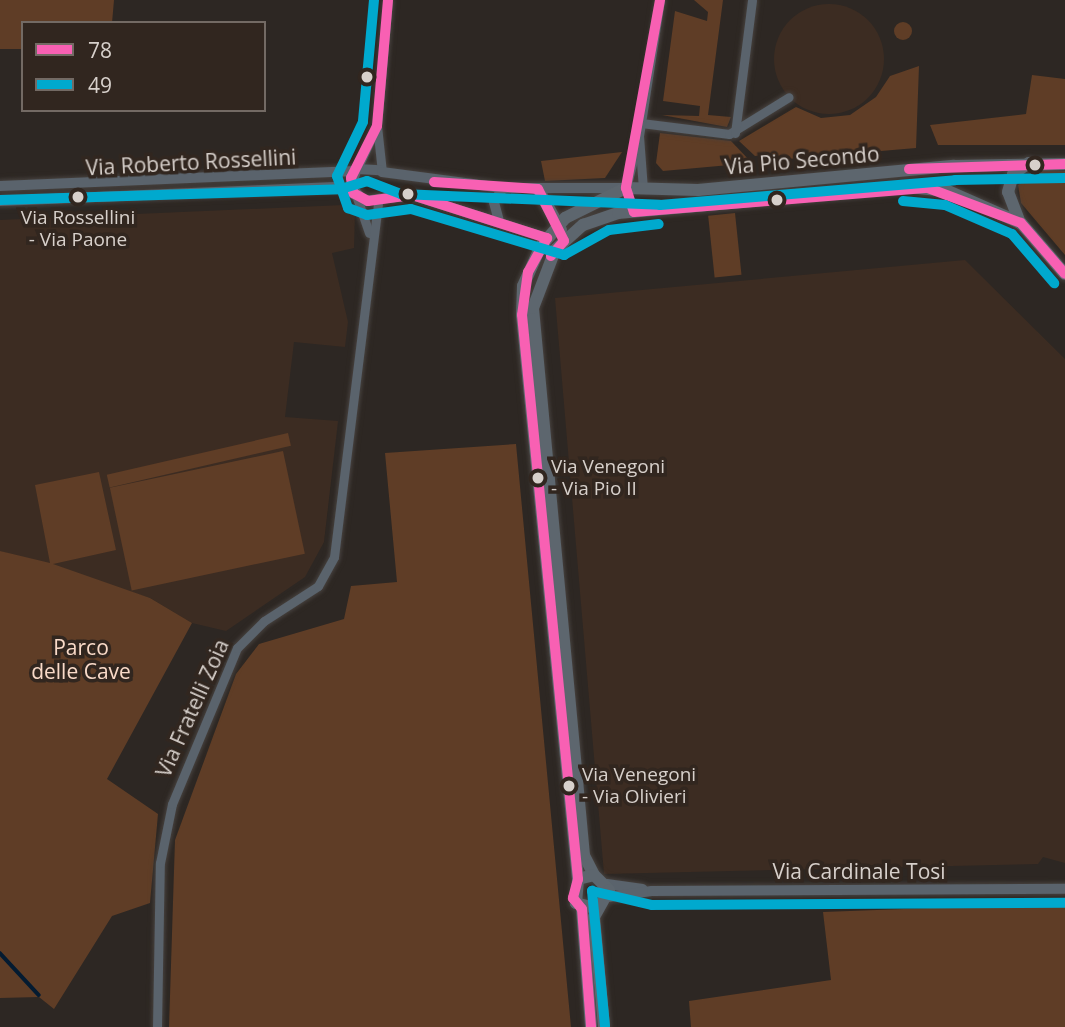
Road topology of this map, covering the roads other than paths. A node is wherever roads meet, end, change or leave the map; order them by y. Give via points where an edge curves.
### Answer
1 (388, 0) edge
2 (660, 0) edge
3 (752, 0) edge
4 (788, 99) dead end
5 (640, 123) junction
6 (377, 126) junction
7 (734, 133) junction
8 (639, 135) junction
9 (1029, 163) junction
10 (1065, 164) edge
11 (357, 170) junction
12 (381, 171) junction
13 (812, 177) junction
14 (761, 182) junction
15 (0, 186) edge
16 (503, 188) junction
17 (626, 188) junction
18 (643, 189) junction
19 (538, 190) junction
20 (698, 190) junction
21 (869, 190) junction
22 (356, 196) junction
23 (380, 197) junction
24 (0, 201) edge
25 (737, 203) junction
26 (701, 206) junction
27 (634, 212) junction
28 (499, 221) junction
29 (559, 223) junction
30 (1021, 223) junction
31 (370, 238) junction
32 (547, 238) junction
33 (564, 241) junction
34 (1065, 274) edge
35 (594, 875) junction
36 (578, 879) junction
37 (1065, 889) edge
38 (607, 891) junction
39 (582, 908) junction
40 (598, 909) junction
41 (157, 1027) edge
42 (591, 1027) edge
43 (604, 1027) edge

1 - 6 street, Via Fratelli Zoia
2 - 5 street
3 - 7 street
4 - 7 street
5 - 7 street
5 - 8 street
6 - 11 street, Via Fratelli Zoia
6 - 12 street, Via Fratelli Zoia
8 - 17 street
8 - 18 street
9 - 10 main road, Via Pio Secondo
9 - 13 main road, Via Pio Secondo
9 - 30 main road via 1013,174 1008,192
11 - 12 street, Via Roberto Rossellini
11 - 15 street, Via Roberto Rossellini
11 - 22 street, Via Fratelli Zoia
12 - 16 street, Via Roberto Rossellini
12 - 23 street, Via Fratelli Zoia via 386,186
13 - 14 main road, Via Pio Secondo
13 - 21 main road via 856,181
14 - 20 main road, Via Pio Secondo
14 - 25 main road
16 - 19 street, Via Roberto Rossellini
16 - 28 street via 494,202
17 - 18 main road, Via Pio Secondo
17 - 19 street, Via Pio Secondo
17 - 27 main road
17 - 29 main road
18 - 20 main road, Via Pio Secondo
18 - 27 main road
19 - 29 main road
20 - 26 main road
21 - 25 main road, Via Pio Secondo
21 - 30 main road, Via Pio Secondo via 948,191
22 - 23 street, Via Roberto Rossellini
22 - 24 street, Via Roberto Rossellini via 341,187
22 - 31 street, Via Fratelli Zoia via 367,212
23 - 28 street, Via Roberto Rossellini via 412,195
23 - 31 street, Via Fratelli Zoia
25 - 26 main road, Via Pio Secondo
26 - 27 main road, Via Pio Secondo
27 - 33 main road, Via Pio Secondo via 593,219
28 - 32 street, Via Roberto Rossellini
29 - 32 main road
29 - 33 main road
30 - 34 main road, Via Pio Secondo
31 - 41 street, Via Fratelli Zoia via 334,557 312,592 264,621 237,648 172,804 160,863
32 - 33 main road
32 - 36 main road via 528,272 522,316
33 - 35 main road, Via Pio Secondo via 543,270 533,308 584,855
35 - 36 main road
35 - 38 main road
36 - 39 main road via 573,898
37 - 38 street, Via Cardinale Tosi
38 - 40 main road
39 - 40 main road
39 - 42 main road
40 - 43 main road

